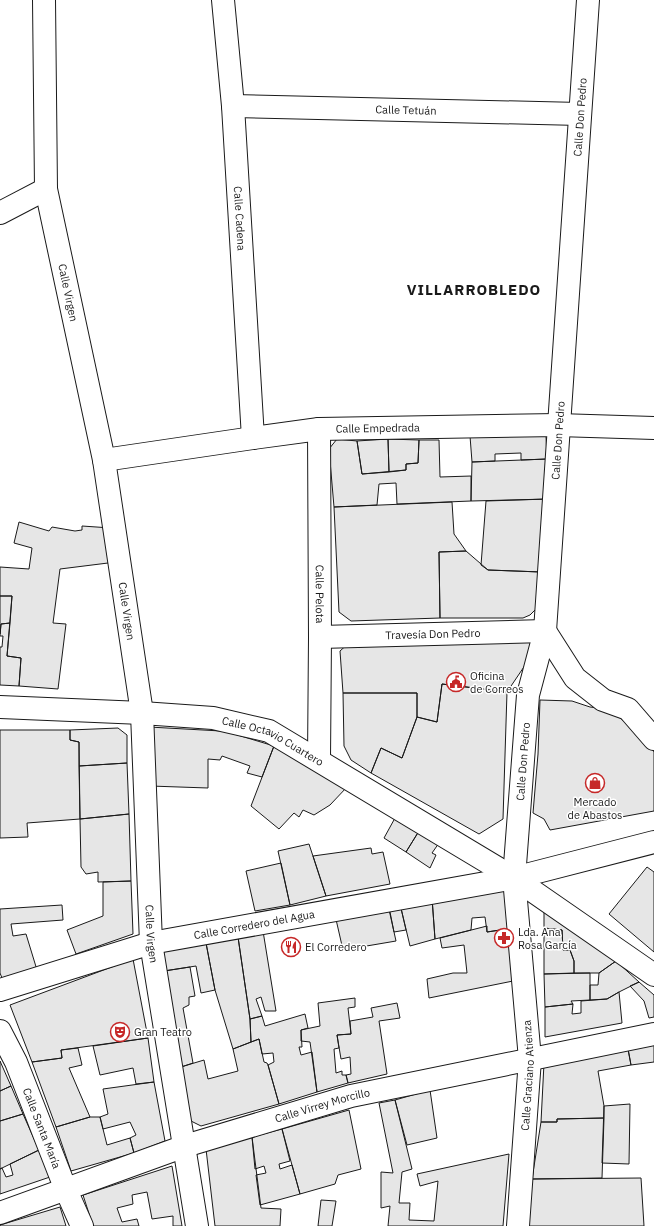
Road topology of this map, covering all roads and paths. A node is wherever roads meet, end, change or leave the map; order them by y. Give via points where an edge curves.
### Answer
1 (44, 0) edge
2 (223, 0) edge
3 (588, 0) edge
4 (233, 106) junction
5 (580, 114) junction
6 (46, 189) junction
7 (0, 212) edge
8 (558, 426) junction
9 (654, 428) edge
10 (318, 429) junction
11 (253, 438) junction
12 (104, 460) junction
13 (545, 631) junction
14 (320, 637) junction
15 (0, 707) edge
16 (142, 713) junction
17 (654, 739) edge
18 (319, 759) junction
19 (654, 842) edge
20 (514, 878) junction
21 (151, 944) junction
22 (654, 975) edge
23 (0, 990) edge
24 (0, 1032) edge
25 (654, 1034) edge
26 (530, 1059) junction
27 (185, 1146) junction
28 (66, 1190) junction
29 (0, 1213) edge
30 (82, 1226) edge
31 (197, 1226) edge
32 (518, 1226) edge

1 - 6 street, Calle Virgen
2 - 4 street, Calle Cadena
3 - 5 street, Calle Don Pedro
4 - 5 street, Calle Tetuán
4 - 11 street, Calle Cadena
5 - 8 street, Calle Don Pedro
6 - 7 street
6 - 12 street, Calle Virgen
8 - 9 street, Calle Empedrada
8 - 10 street, Calle Empedrada
8 - 13 street, Calle Don Pedro
10 - 11 street, Calle Empedrada
10 - 14 street, Calle Pelota
11 - 12 street, Calle Empedrada
12 - 16 street, Calle Virgen
13 - 14 street, Travesía Don Pedro
13 - 17 street via 574,678 603,700 628,709
13 - 20 street, Calle Don Pedro via 528,695
14 - 18 street, Calle Pelota
15 - 16 street, Calle Octavio Cuartero
16 - 18 street, Calle Octavio Cuartero via 213,718 270,731
16 - 21 street, Calle Virgen
18 - 20 street, Calle Octavio Cuartero
19 - 20 street, Calle Corredero del Agua
20 - 21 street, Calle Corredero del Agua
20 - 22 street, Calle Octavio Cuartero
20 - 26 street, Calle Graciano Atienza
21 - 23 street, Calle Corredero del Agua
21 - 27 street, Calle Virgen
24 - 28 street, Calle Santa María via 16,1062
25 - 26 street, Calle Virrey Morcillo
26 - 27 street, Calle Virrey Morcillo via 351,1096
26 - 32 street, Calle Graciano Atienza
27 - 28 street, Calle Virrey Morcillo
27 - 31 street, Calle Virgen
28 - 29 street, Calle Virrey Morcillo
28 - 30 street, Calle Santa María

